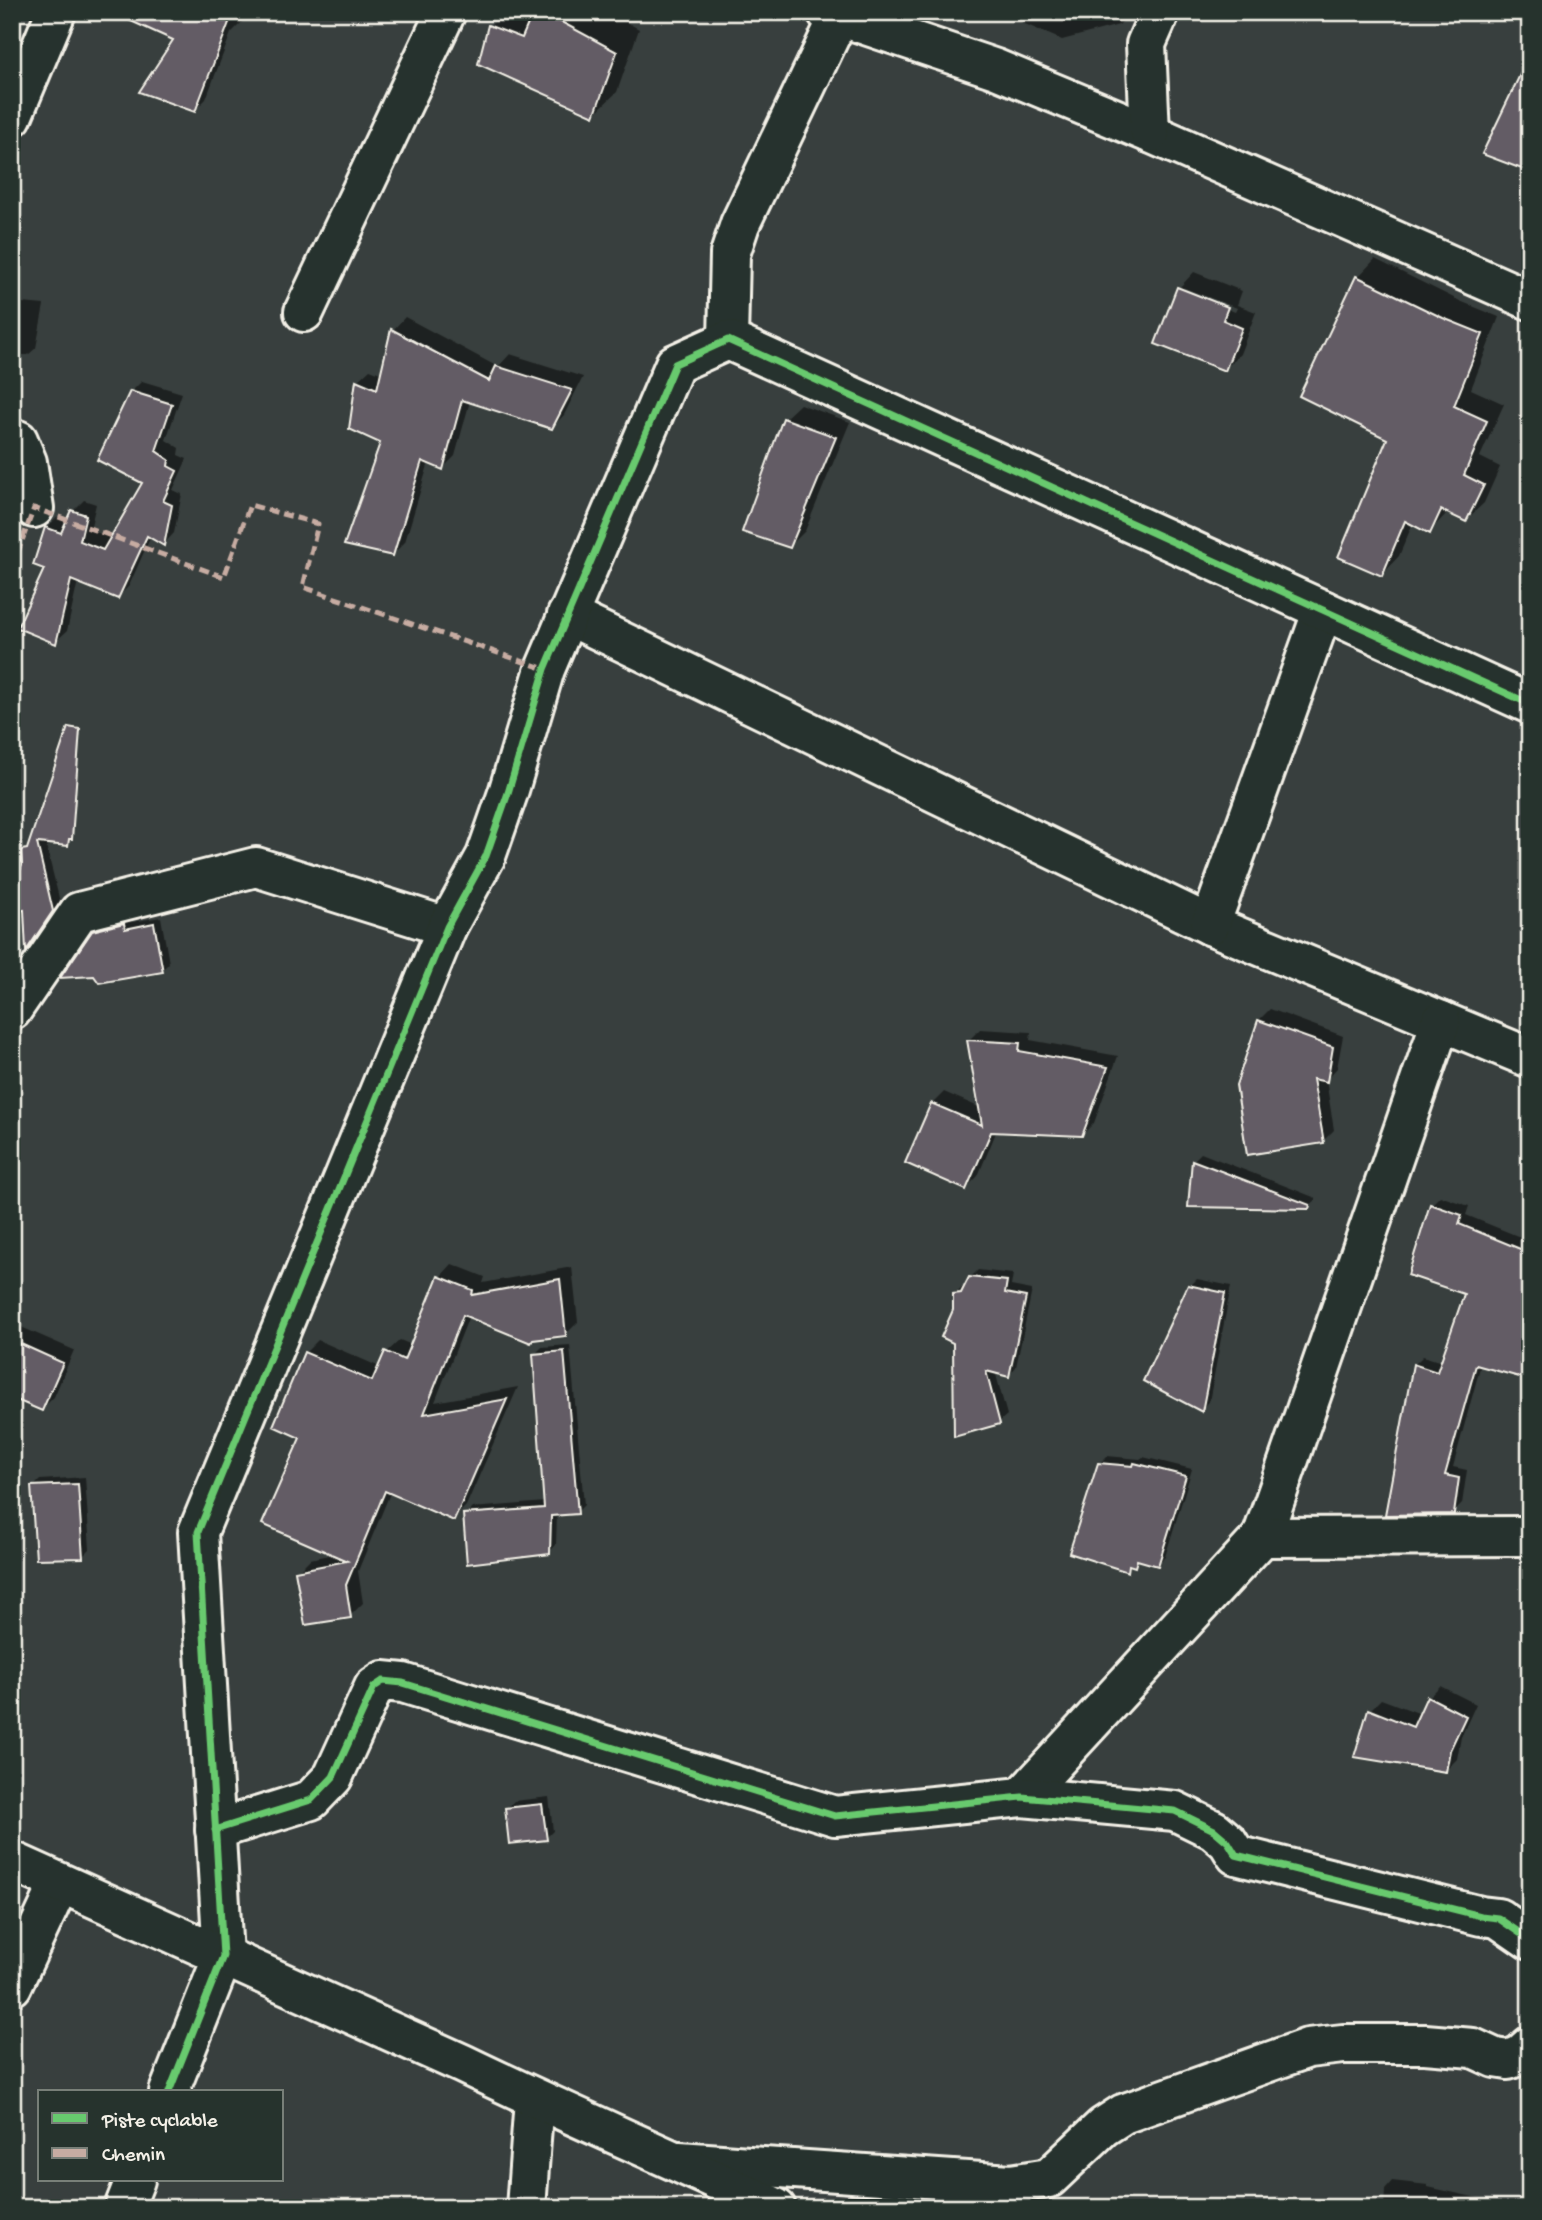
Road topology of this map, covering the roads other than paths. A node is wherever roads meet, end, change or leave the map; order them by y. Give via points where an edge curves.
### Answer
1 (56, 12) edge
2 (446, 12) edge
3 (1160, 12) edge
4 (833, 15) edge
5 (25, 51) edge
6 (12, 117) edge
7 (1150, 132) junction
8 (1530, 300) edge
9 (304, 312) dead end
10 (728, 340) junction
11 (12, 438) edge
12 (34, 508) dead end
13 (1323, 610) junction
14 (567, 615) junction
15 (1530, 704) edge
16 (1210, 925) junction
17 (447, 927) junction
18 (12, 1010) edge
19 (1441, 1021) junction
20 (1530, 1058) edge
21 (1527, 1534) edge
22 (1262, 1537) junction
23 (1022, 1797) junction
24 (215, 1830) junction
25 (12, 1861) edge
26 (60, 1882) junction
27 (1530, 1940) edge
28 (223, 1956) junction
29 (12, 1986) edge
30 (1530, 2046) edge
31 (170, 2090) edge
32 (534, 2099) junction
33 (678, 2161) junction
34 (134, 2182) edge
35 (124, 2208) edge
36 (526, 2208) edge
37 (775, 2208) edge

1 - 5 street
2 - 9 street
3 - 7 street via 1146,44
4 - 7 street via 996,69
4 - 10 street via 730,254
5 - 6 street
7 - 8 street
10 - 13 street
10 - 14 street via 675,364
11 - 12 street via 18,440 27,462
13 - 15 street
13 - 16 street
14 - 16 street
14 - 17 street via 485,856
16 - 19 street
17 - 18 street via 256,867 79,912
17 - 24 street via 198,1532
19 - 20 street
19 - 22 street
21 - 22 street
22 - 23 street
23 - 24 street via 835,1816 403,1683 383,1681 374,1687 333,1777 311,1800
23 - 27 street via 1175,1811 1214,1830 1236,1855 1498,1918
24 - 28 street
25 - 26 street
26 - 28 street
26 - 29 street
28 - 31 street
28 - 32 street
30 - 33 street via 1508,2060 1473,2048 1426,2045 1308,2048 1123,2114 1049,2178 1011,2184
32 - 33 street
32 - 36 street
33 - 37 street
34 - 35 street

